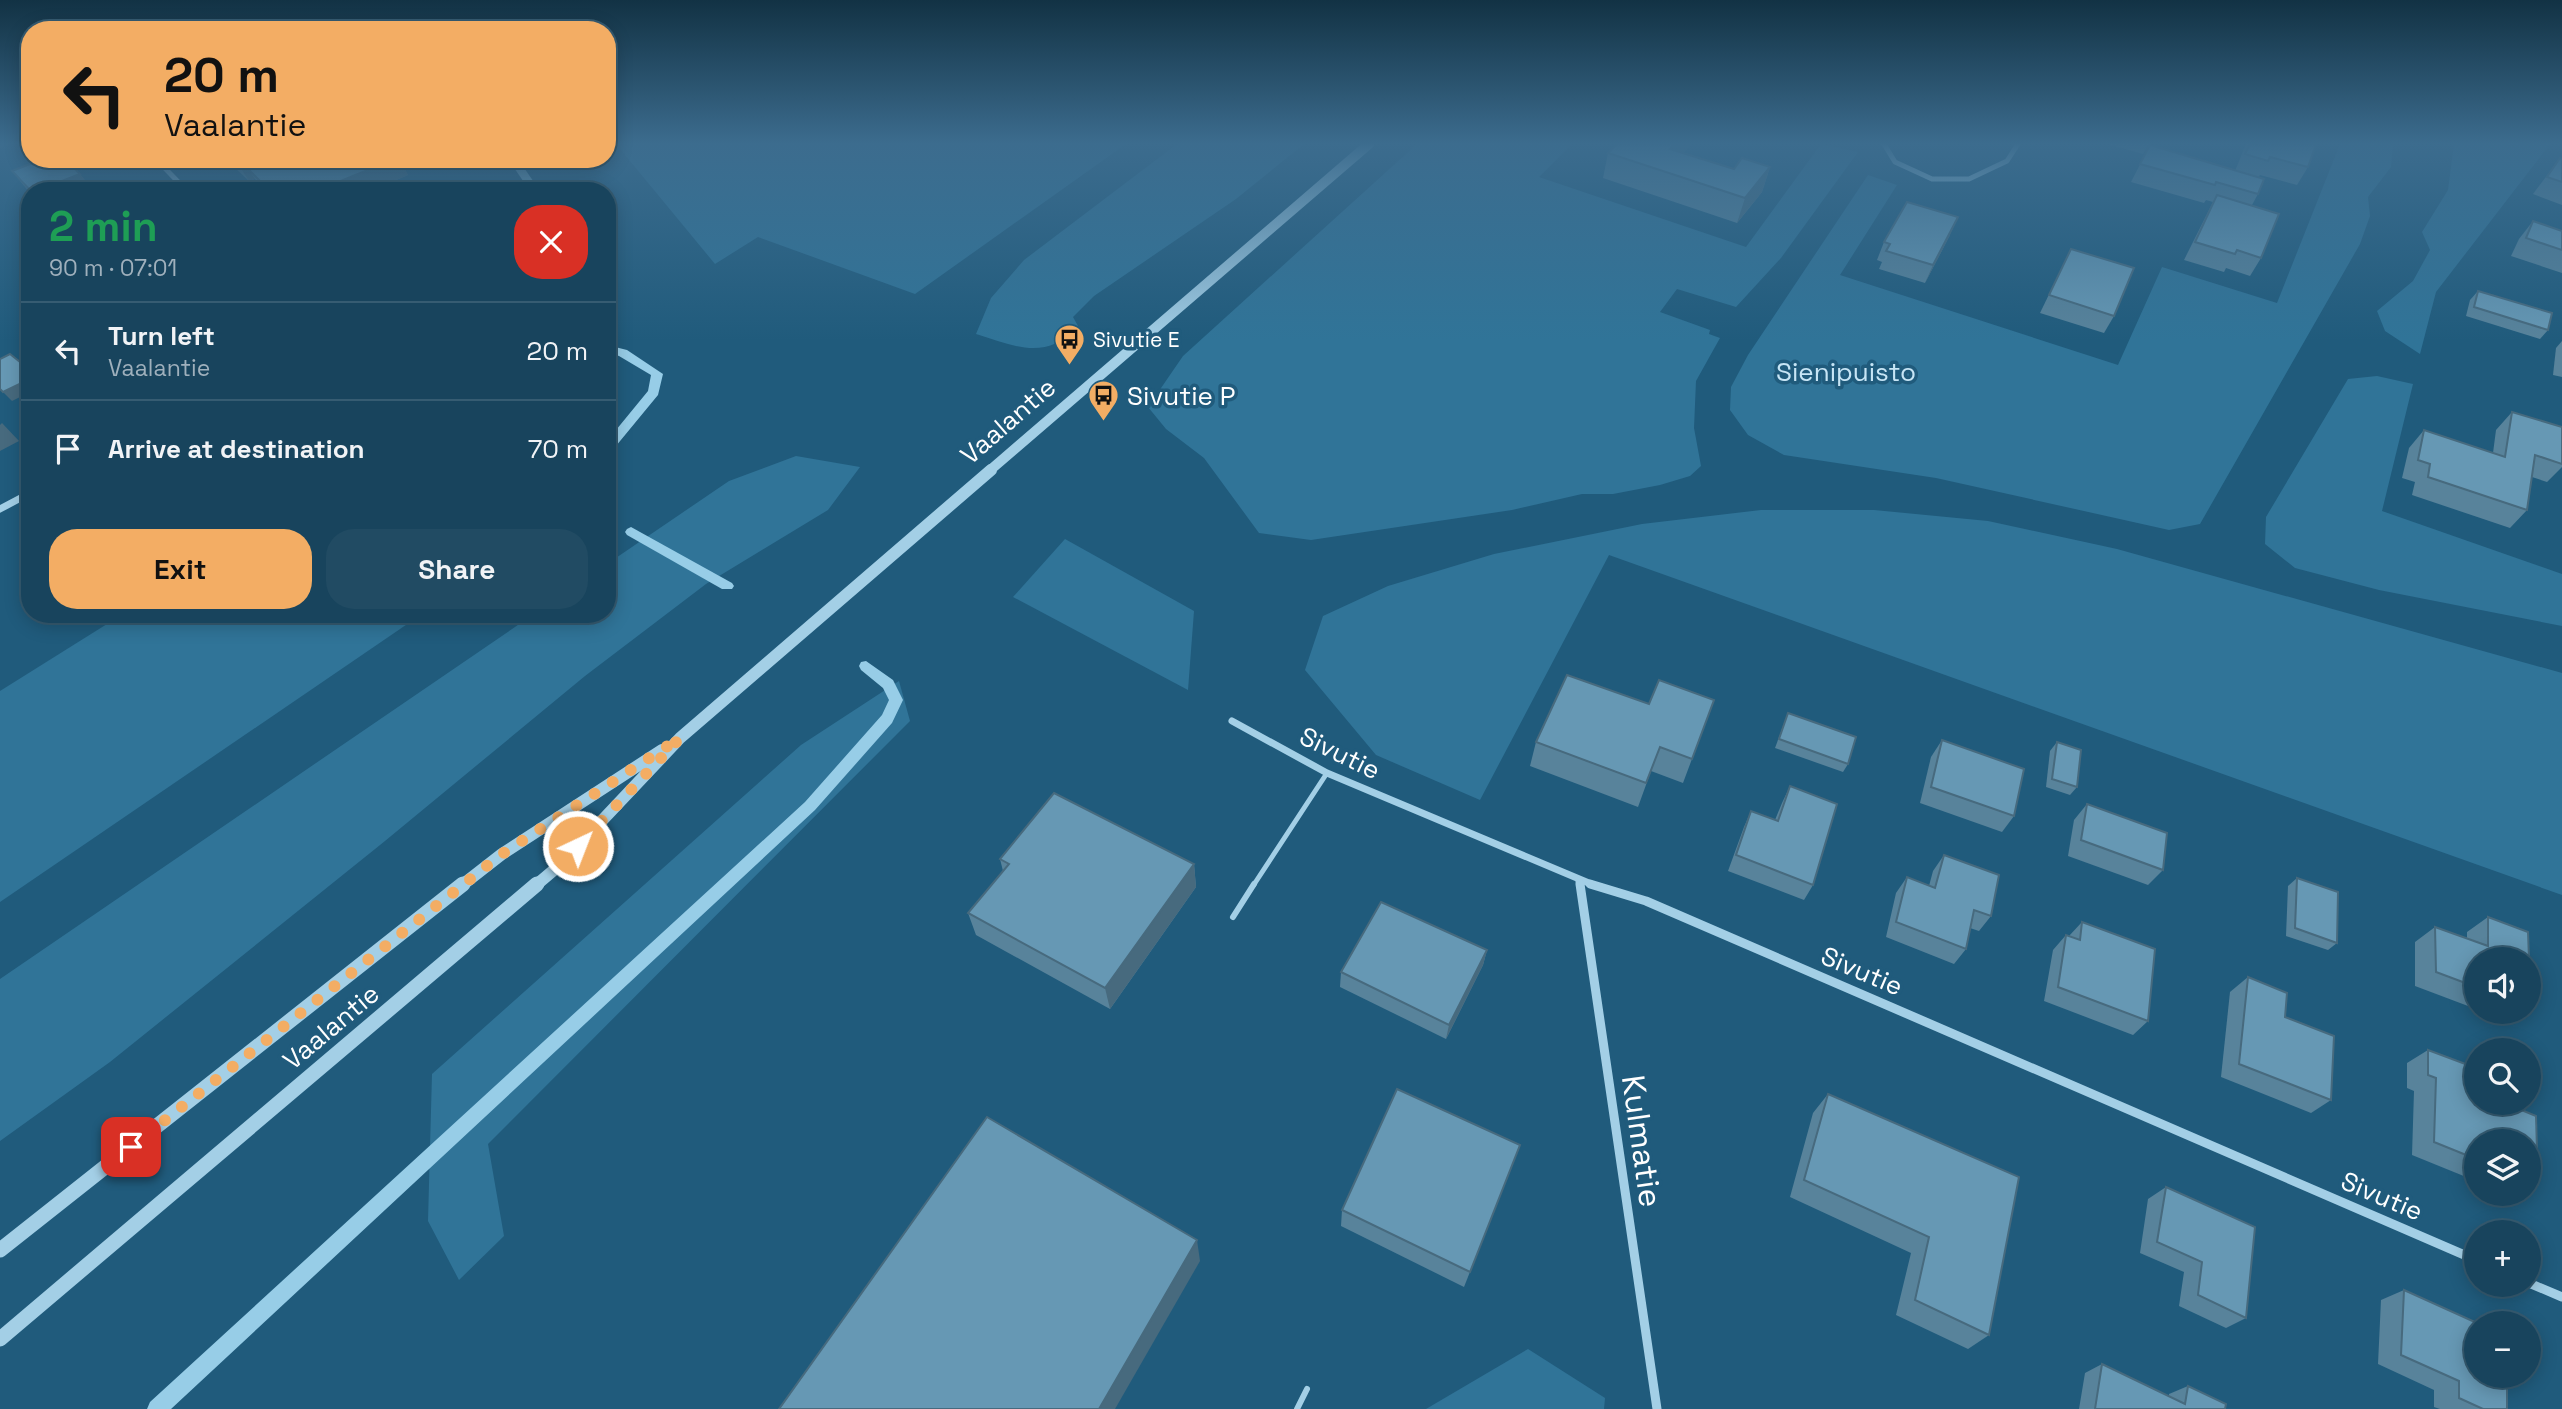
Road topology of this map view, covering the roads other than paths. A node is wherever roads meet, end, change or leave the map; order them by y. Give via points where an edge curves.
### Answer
1 (1293, 210) edge
2 (21, 498) edge
3 (0, 509) edge
4 (1232, 721) dead end
5 (680, 738) junction
6 (1327, 772) junction
7 (1579, 881) junction
8 (1233, 917) dead end
9 (0, 1250) edge
10 (2464, 1255) edge
11 (2541, 1288) edge
12 (2562, 1297) edge
13 (0, 1339) edge
14 (1307, 1389) dead end
15 (1297, 1409) edge
16 (1657, 1409) edge

1 - 5 street, Vaalantie
2 - 3 street
4 - 6 street, Sivutie
5 - 9 street, Vaalantie via 502,854
5 - 13 street, Vaalantie via 561,864
6 - 7 street, Sivutie
6 - 8 lane
7 - 10 street, Sivutie via 1646,901
7 - 16 street, Kulmatie
11 - 12 street
14 - 15 lane

